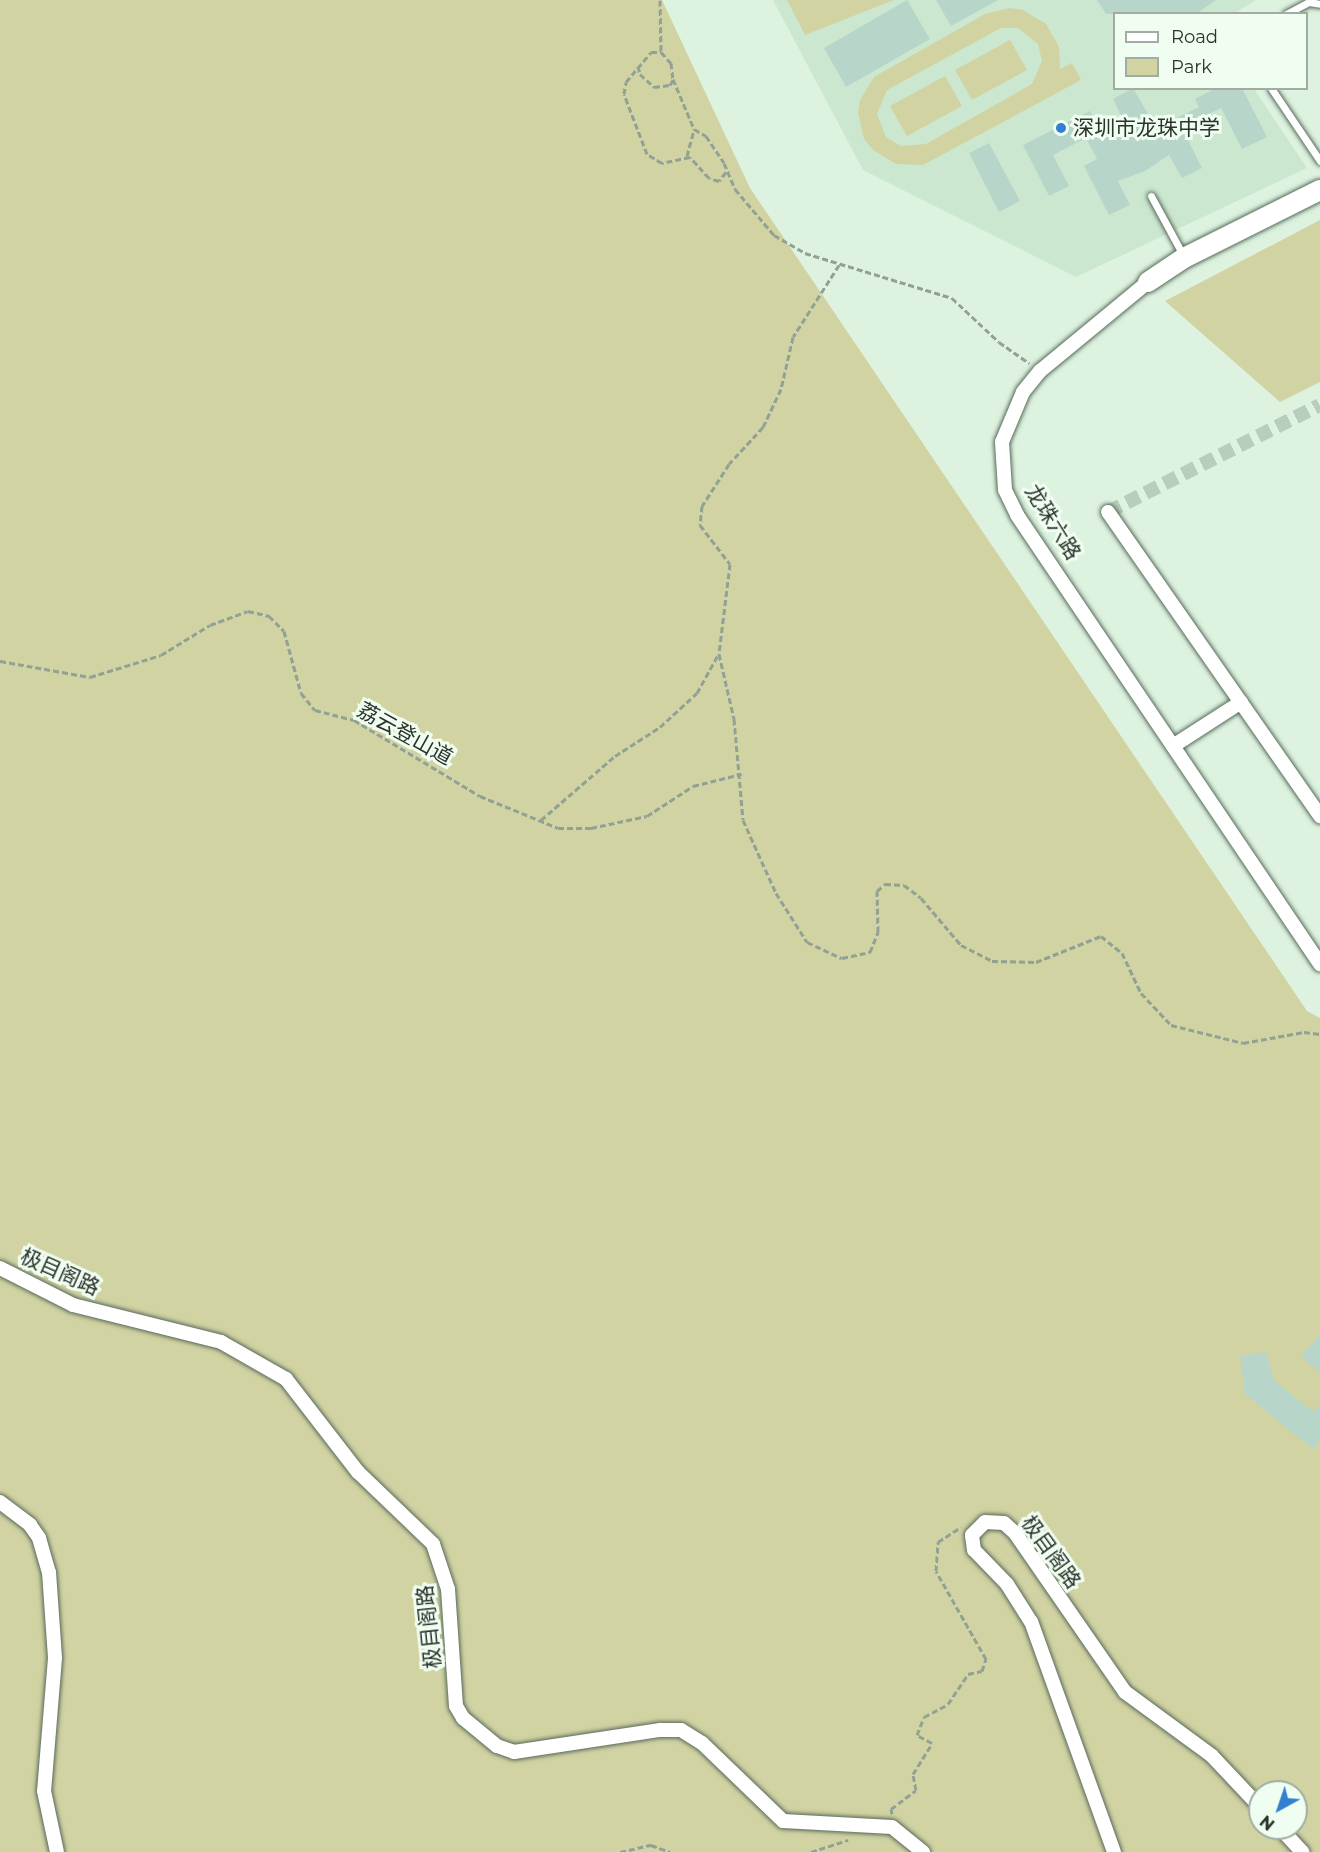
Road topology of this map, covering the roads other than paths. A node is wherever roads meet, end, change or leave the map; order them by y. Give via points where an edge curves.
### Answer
1 (1320, 4) edge
2 (1290, 12) edge
3 (1272, 90) edge
4 (1320, 160) edge
5 (1320, 190) edge
6 (1151, 196) dead end
7 (1184, 258) junction
8 (1148, 282) joint
9 (1108, 512) dead end
10 (1241, 702) junction
11 (1173, 746) junction
12 (1320, 816) edge
13 (1320, 964) edge
14 (0, 1268) edge
15 (0, 1502) edge
16 (1248, 1794) edge
17 (1291, 1840) edge
18 (57, 1852) edge
19 (923, 1852) edge
20 (1114, 1852) edge
21 (1302, 1852) edge

1 - 2 lane via 1310,2
3 - 4 lane
5 - 7 street, 龙珠六路
6 - 7 lane
7 - 8 street, 龙珠六路
8 - 11 street, 龙珠六路 via 1040,370 1023,392 1002,442 1005,490 1017,515
9 - 10 street
10 - 11 street
10 - 12 street
11 - 13 street, 龙珠六路
14 - 19 street, 极目阁路 via 73,1305 221,1342 286,1379 358,1472 433,1544 448,1589 456,1706 463,1718 497,1746 514,1752 681,1730 702,1743 783,1821 880,1825 901,1831
15 - 18 street via 30,1525 39,1538 49,1572 55,1658 44,1791
16 - 20 street, 极目阁路 via 1212,1756 1125,1692 1010,1527 991,1520 979,1525 972,1535 974,1550 1007,1584 1031,1622
17 - 21 street

